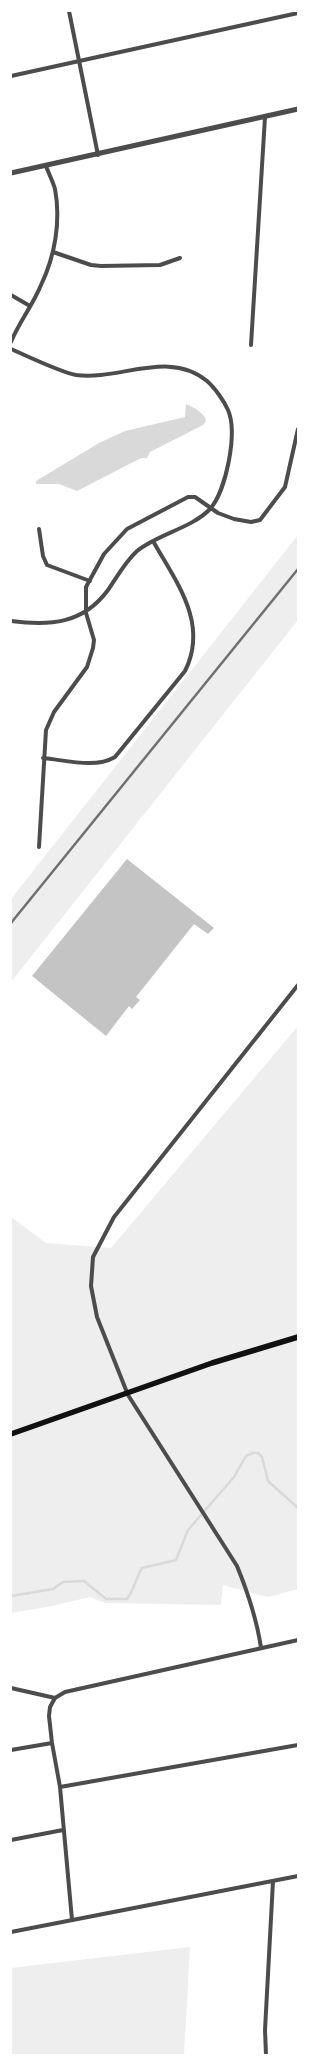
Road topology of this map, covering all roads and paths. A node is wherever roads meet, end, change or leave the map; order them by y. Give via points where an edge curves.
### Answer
1 (68, 11) edge
2 (298, 13) edge
3 (78, 62) junction
4 (11, 76) edge
5 (298, 110) edge
6 (265, 117) junction
7 (98, 155) junction
8 (46, 166) junction
9 (11, 173) edge
10 (53, 252) junction
11 (180, 258) dead end
12 (11, 295) edge
13 (30, 306) junction
14 (11, 342) edge
15 (251, 345) dead end
16 (11, 349) edge
17 (298, 429) edge
18 (211, 508) junction
19 (39, 529) dead end
20 (153, 541) junction
21 (90, 582) junction
22 (86, 613) junction
23 (11, 621) edge
24 (43, 758) junction
25 (40, 847) dead end
26 (298, 985) edge
27 (298, 1337) edge
28 (127, 1393) junction
29 (11, 1434) edge
30 (298, 1640) edge
31 (261, 1648) junction
32 (11, 1688) edge
33 (56, 1698) junction
34 (52, 1743) junction
35 (298, 1744) edge
36 (11, 1750) edge
37 (60, 1787) junction
38 (63, 1830) junction
39 (11, 1840) edge
40 (298, 1876) edge
41 (273, 1881) junction
42 (72, 1920) junction
43 (11, 1932) edge
44 (266, 2055) edge

1 - 3 street
2 - 3 street
3 - 4 street
3 - 7 street
5 - 6 street
6 - 7 street
6 - 15 street
7 - 8 street
8 - 9 street
8 - 10 street via 55,189 57,220
10 - 11 street via 101,266 160,265
10 - 13 street via 41,286
12 - 13 street
13 - 14 street
16 - 18 street via 74,374 92,376 179,366 208,381 228,411 231,428 231,445 221,489
17 - 18 street via 283,492 260,520 251,522 234,519
18 - 20 street
18 - 21 street via 195,497 188,497 127,529 104,554
19 - 21 street via 47,565
20 - 22 street via 128,560 97,604
20 - 24 street via 192,614 194,636 190,660 185,671 115,757 97,763
21 - 22 street via 86,587
22 - 23 street via 53,623
22 - 24 street via 94,640 91,658 49,721
24 - 25 street
26 - 28 street via 114,1217 93,1256 91,1286 97,1317
27 - 28 main road via 212,1363
28 - 29 main road
28 - 31 street via 237,1566 247,1590
30 - 31 street
31 - 33 street via 65,1692
32 - 33 street
33 - 34 street via 50,1707 49,1716
34 - 36 street
34 - 37 street
35 - 37 street
37 - 38 street
38 - 39 street
38 - 42 street
40 - 41 street
41 - 42 street
41 - 44 street via 265,2030
42 - 43 street

